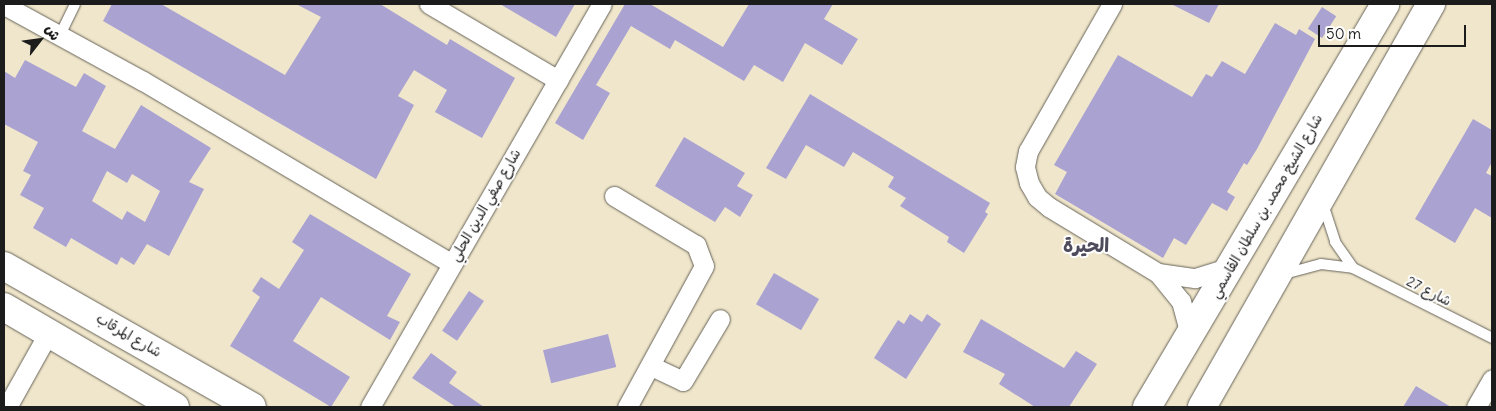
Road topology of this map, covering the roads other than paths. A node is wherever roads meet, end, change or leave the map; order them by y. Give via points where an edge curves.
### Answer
1 (75, 4) edge
2 (429, 4) edge
3 (602, 4) edge
4 (1112, 4) edge
5 (1385, 4) edge
6 (1431, 4) edge
7 (4, 6) edge
8 (60, 35) junction
9 (558, 80) junction
10 (614, 196) dead end
11 (1322, 197) junction
12 (452, 264) junction
13 (4, 266) edge
14 (1230, 267) junction
15 (1353, 268) junction
16 (1158, 273) junction
17 (1275, 280) junction
18 (4, 307) edge
19 (720, 319) dead end
20 (49, 332) junction
21 (1190, 335) junction
22 (1492, 338) edge
23 (651, 366) junction
24 (1492, 379) edge
25 (7, 407) edge
26 (175, 407) edge
27 (252, 407) edge
28 (370, 407) edge
29 (627, 407) edge
30 (1148, 407) edge
31 (1202, 407) edge
32 (1476, 407) edge

1 - 8 lane
2 - 9 street
3 - 9 street, شارع صفي الدين الحلي
4 - 16 street via 1028,151 1026,167 1029,183 1037,197 1049,207
5 - 14 main road, شارع الشيخ محمد بن سلطان القاسمي
6 - 11 main road
7 - 8 street
8 - 12 street
9 - 12 street, شارع صفي الدين الحلي
10 - 23 street via 690,240 704,258 702,274
11 - 15 lane via 1329,228
11 - 17 main road
12 - 28 street, شارع صفي الدين الحلي
13 - 27 main road, شارع المرقاب
14 - 16 street via 1195,278
14 - 21 main road, شارع الشيخ محمد بن سلطان القاسمي
15 - 17 lane, شارع 27 via 1321,264
15 - 22 lane, شارع 27
16 - 21 street via 1181,301
17 - 31 main road
18 - 20 main road
19 - 23 street via 682,381
20 - 25 street
20 - 26 main road
21 - 30 main road, شارع الشيخ محمد بن سلطان القاسمي
23 - 29 street
24 - 32 street

